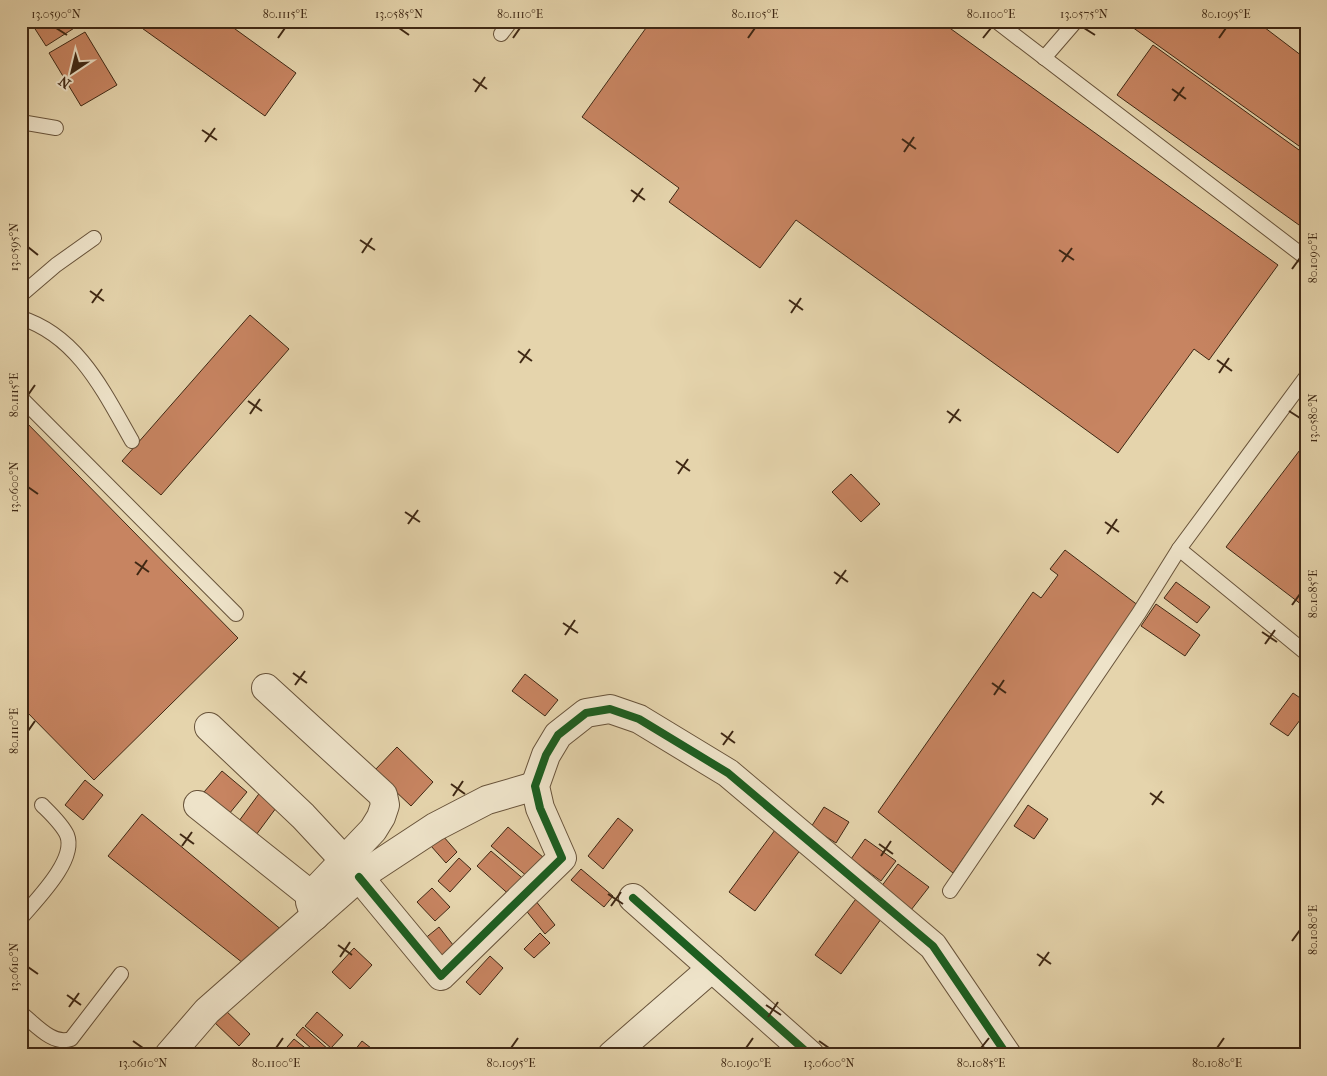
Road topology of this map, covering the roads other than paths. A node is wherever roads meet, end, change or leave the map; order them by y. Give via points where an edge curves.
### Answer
1 (511, 21) edge
2 (996, 21) edge
3 (1076, 21) edge
4 (502, 34) dead end
5 (1044, 58) junction
6 (21, 122) edge
7 (56, 128) dead end
8 (94, 238) dead end
9 (1306, 258) edge
10 (21, 295) edge
11 (21, 318) edge
12 (1306, 377) edge
13 (21, 398) edge
14 (132, 440) dead end
15 (1179, 549) junction
16 (236, 614) dead end
17 (1306, 652) edge
18 (266, 688) dead end
19 (210, 727) dead end
20 (535, 786) junction
21 (198, 804) dead end
22 (42, 805) dead end
23 (352, 868) junction
24 (950, 891) dead end
25 (634, 898) dead end
26 (313, 906) junction
27 (21, 918) edge
28 (712, 968) junction
29 (121, 974) dead end
30 (21, 1013) edge
31 (168, 1055) edge
32 (612, 1055) edge
33 (810, 1055) edge
34 (1007, 1055) edge

1 - 4 lane
2 - 5 lane
3 - 5 lane
5 - 9 lane
6 - 7 lane
8 - 10 lane
11 - 14 lane via 37,322 58,335 74,351 92,373
12 - 15 lane
13 - 16 lane
15 - 17 lane
15 - 24 lane
18 - 23 street via 383,795 385,805 381,817
19 - 23 street
20 - 23 street via 487,800
20 - 23 street via 540,808 562,858 441,976
20 - 34 street via 546,755 558,735 586,713 610,709 639,719 728,773 933,946
21 - 26 street
22 - 27 lane via 68,836 68,852 62,867
23 - 26 street
25 - 28 street
26 - 31 street via 207,1011
28 - 32 street
28 - 33 street
29 - 30 lane via 71,1039 64,1042 55,1040

